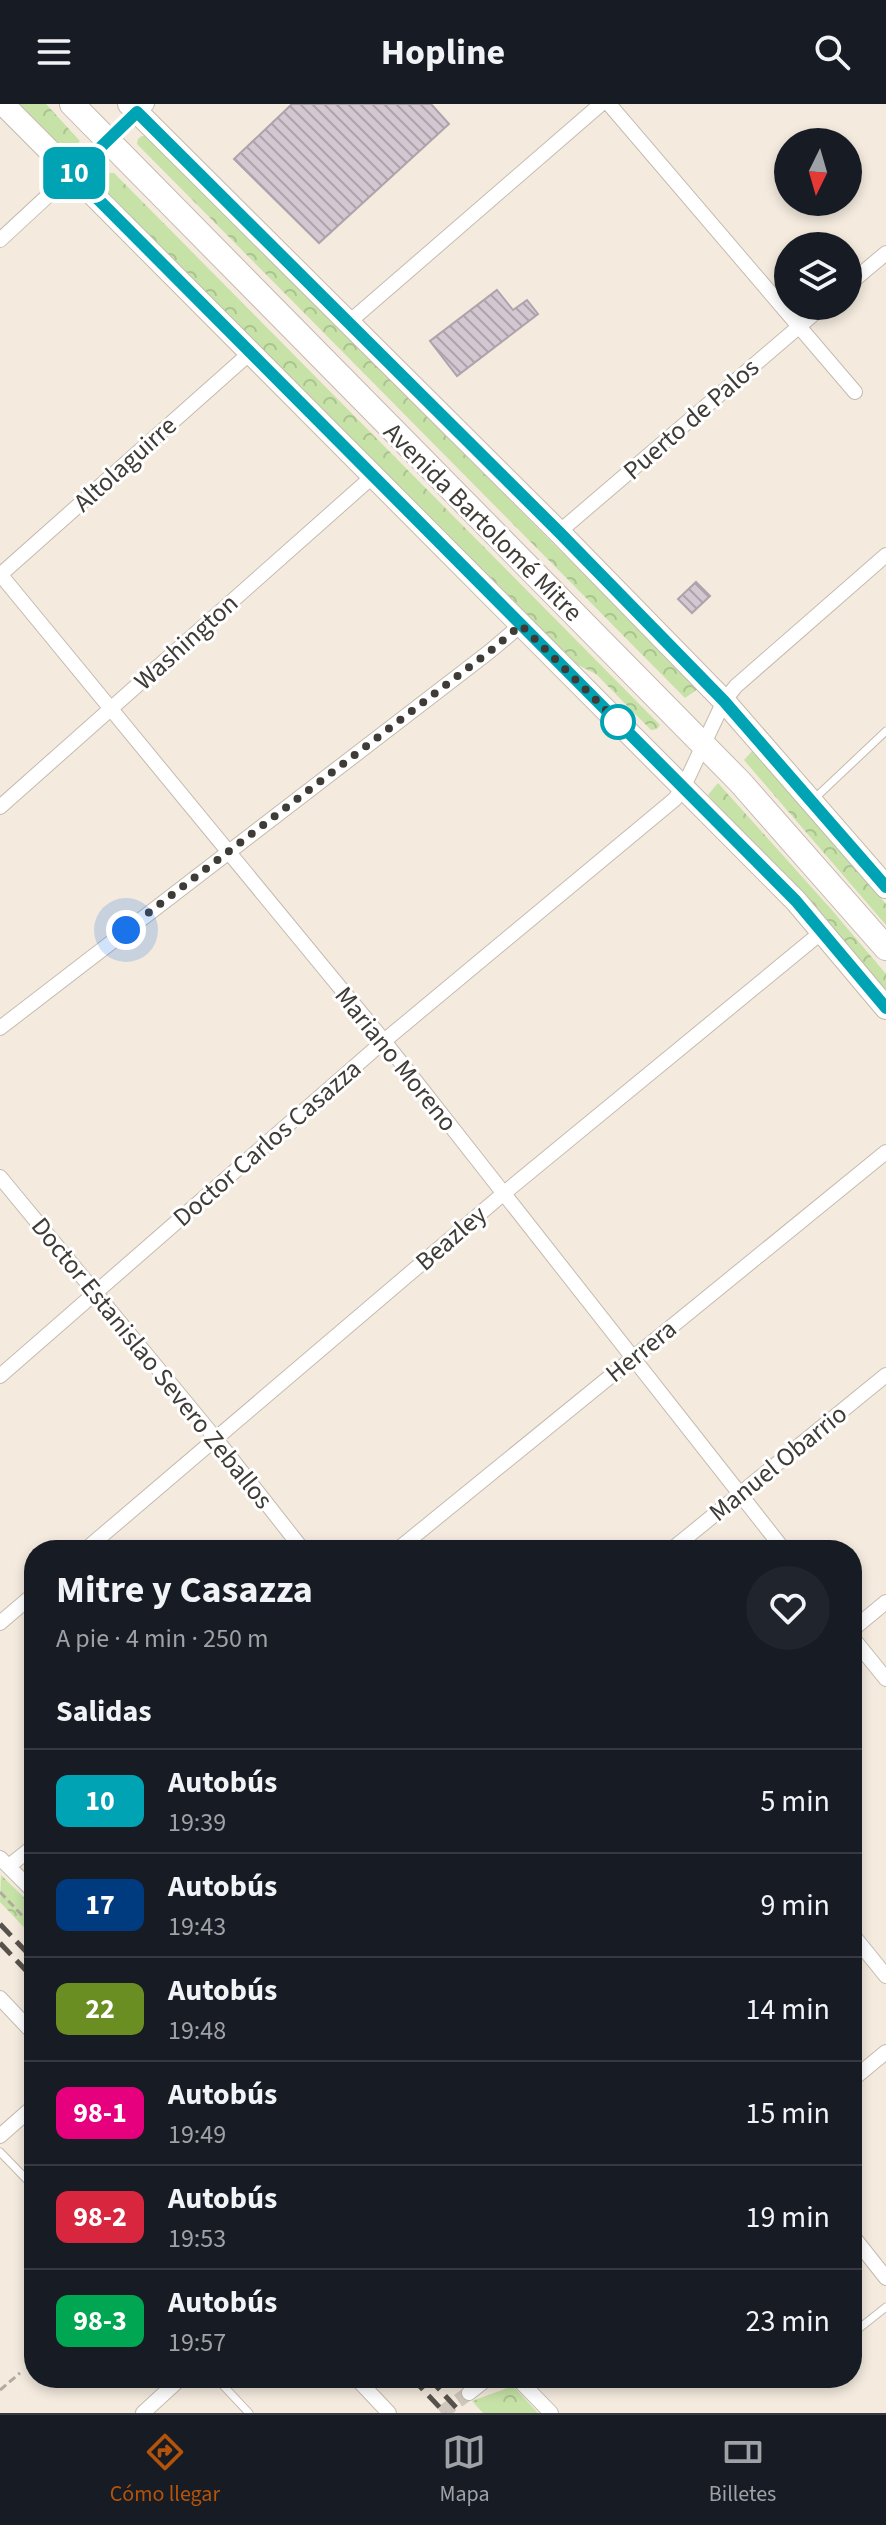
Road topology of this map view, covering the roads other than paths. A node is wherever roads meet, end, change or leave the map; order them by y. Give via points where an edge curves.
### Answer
1 (3, 104) edge
2 (72, 104) edge
3 (601, 104) edge
4 (609, 104) edge
5 (138, 107) edge
6 (108, 142) junction
7 (73, 174) junction
8 (0, 240) edge
9 (886, 253) edge
10 (862, 273) edge
11 (806, 320) edge
12 (348, 323) junction
13 (798, 327) junction
14 (250, 353) junction
15 (855, 392) dead end
16 (372, 477) junction
17 (559, 532) junction
18 (886, 555) edge
19 (0, 574) edge
20 (521, 625) junction
21 (724, 701) junction
22 (112, 708) junction
23 (886, 731) edge
24 (703, 745) junction
25 (684, 786) junction
26 (813, 801) junction
27 (0, 807) edge
28 (227, 852) junction
29 (886, 887) edge
30 (823, 931) junction
31 (886, 948) edge
32 (886, 1008) edge
33 (0, 1028) edge
34 (384, 1041) junction
35 (886, 1152) edge
36 (0, 1177) edge
37 (503, 1194) junction
38 (96, 1293) junction
39 (633, 1358) junction
40 (886, 1375) edge
41 (0, 1376) edge
42 (216, 1439) junction
43 (741, 1494) junction
44 (97, 1540) edge
45 (295, 1540) edge
46 (409, 1540) edge
47 (684, 1540) edge
48 (776, 1540) edge
49 (886, 1602) edge
50 (24, 1603) edge
51 (862, 1622) edge
52 (0, 1623) edge
53 (862, 1649) edge
54 (886, 1679) edge
55 (24, 1851) edge
56 (4, 1862) edge
57 (24, 1882) edge
58 (862, 1946) edge
59 (886, 1976) edge
60 (0, 1998) edge
61 (24, 2023) edge
62 (886, 2052) edge
63 (862, 2072) edge
64 (24, 2115) edge
65 (0, 2136) edge
66 (0, 2152) edge
67 (24, 2177) edge
68 (862, 2251) edge
69 (886, 2278) edge
70 (886, 2307) edge
71 (862, 2326) edge
72 (170, 2388) edge
73 (225, 2388) edge
74 (365, 2388) edge
75 (475, 2388) edge
76 (527, 2388) edge
77 (469, 2393) tunnel mouth
78 (143, 2413) edge
79 (249, 2413) edge
80 (389, 2413) edge
81 (551, 2413) edge

1 - 7 street, Avenida Bartolomé Mitre
2 - 6 main road, Avenida Bartolomé Mitre
3 - 12 street
4 - 13 street
5 - 6 street
5 - 12 street, Avenida Bartolomé Mitre
6 - 7 street
6 - 24 main road, Avenida Bartolomé Mitre
7 - 8 street
7 - 14 street, Avenida Bartolomé Mitre
9 - 10 street
11 - 13 street, Puerto de Palos
12 - 17 street, Avenida Bartolomé Mitre
13 - 15 street
13 - 17 street, Puerto de Palos
14 - 16 street, Avenida Bartolomé Mitre
14 - 19 street, Altolaguirre
16 - 20 street, Avenida Bartolomé Mitre
16 - 22 street, Washington
17 - 21 street, Avenida Bartolomé Mitre
18 - 21 street, Doctor Carlos Casazza
19 - 22 street, Mariano Moreno
20 - 25 street, Avenida Bartolomé Mitre
20 - 28 street
21 - 24 street, Doctor Carlos Casazza
21 - 26 street, Avenida Bartolomé Mitre
22 - 27 street, Washington
22 - 28 street, Mariano Moreno
23 - 26 lane
24 - 25 street, Doctor Carlos Casazza
24 - 31 main road, Avenida Bartolomé Mitre
25 - 30 street, Avenida Bartolomé Mitre
25 - 34 street, Doctor Carlos Casazza via 675,799
26 - 29 street, Avenida Bartolomé Mitre
28 - 33 street
28 - 34 street, Mariano Moreno
30 - 32 street, Avenida Bartolomé Mitre
30 - 37 street, Beazley
34 - 37 street, Mariano Moreno
34 - 38 street, Doctor Carlos Casazza
35 - 39 street, Herrera
36 - 38 street, Doctor Estanislao Severo Zeballos
37 - 39 street, Mariano Moreno
37 - 42 street, Beazley
38 - 41 street, Doctor Carlos Casazza
38 - 42 street, Doctor Estanislao Severo Zeballos
39 - 43 street, Mariano Moreno
39 - 46 street, Herrera
40 - 43 street, Manuel Obarrio
42 - 44 street, Beazley
42 - 45 street, Doctor Estanislao Severo Zeballos
43 - 47 street, Manuel Obarrio
43 - 48 street, Mariano Moreno
49 - 51 street
50 - 52 street
53 - 54 street
55 - 56 street
56 - 57 street
58 - 59 street
60 - 61 street
62 - 63 street
64 - 65 street
66 - 67 lane
68 - 69 street
70 - 71 lane
72 - 78 street
73 - 79 lane
74 - 80 street
75 - 77 street
76 - 81 street

